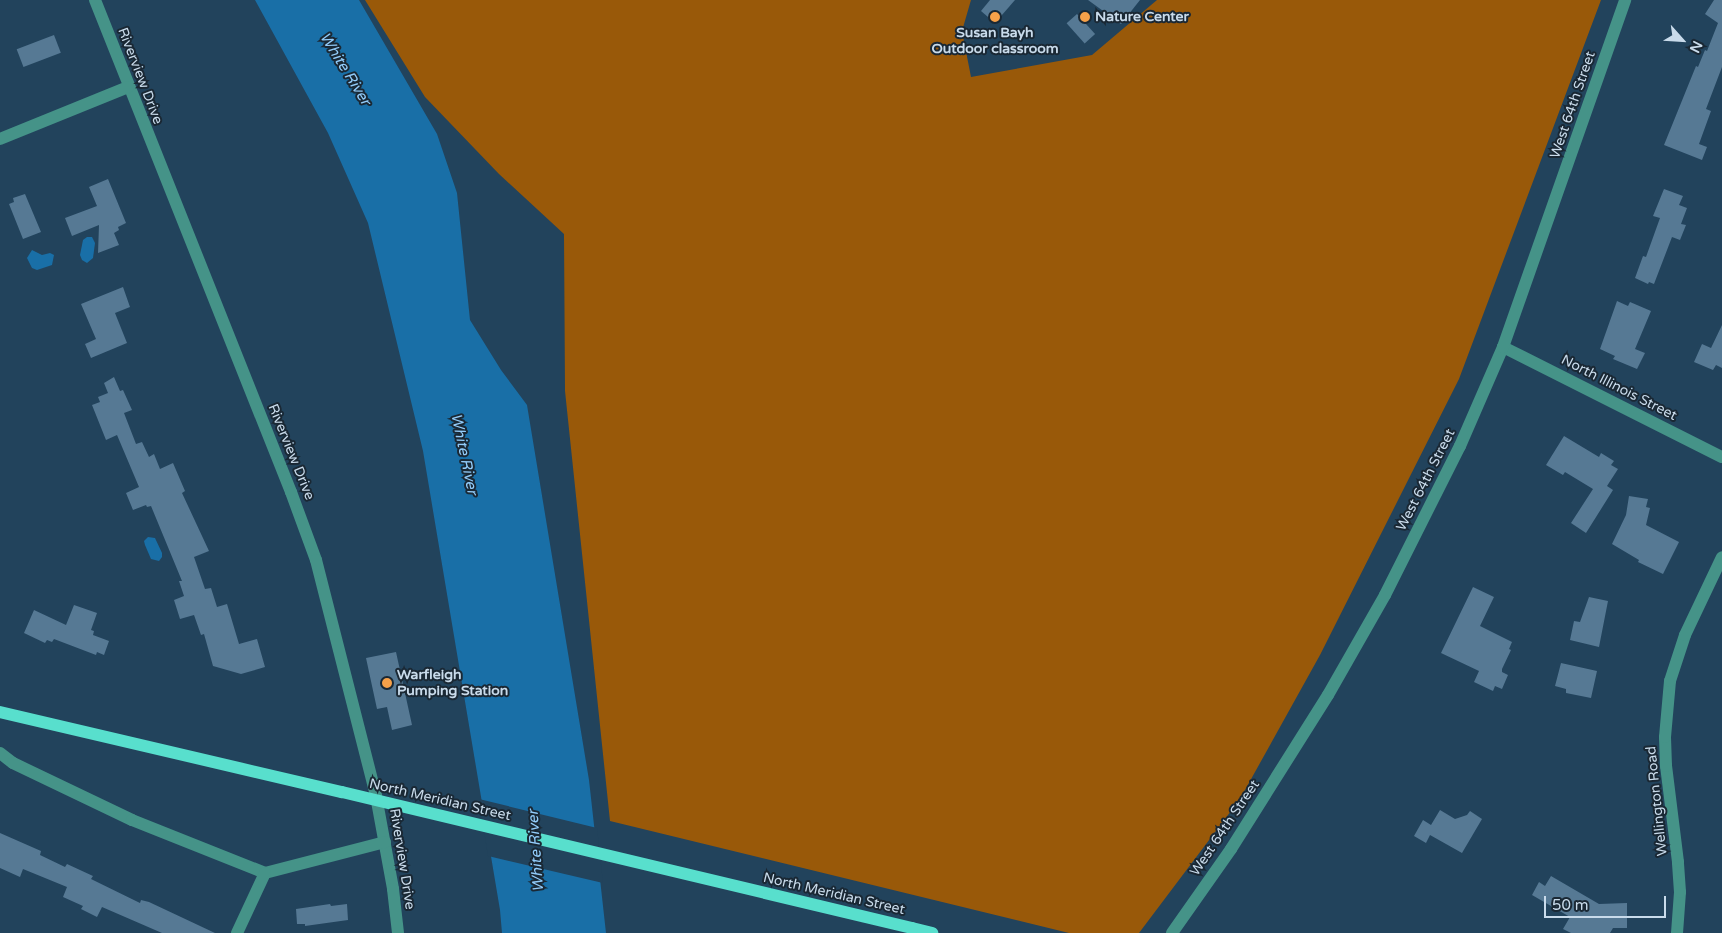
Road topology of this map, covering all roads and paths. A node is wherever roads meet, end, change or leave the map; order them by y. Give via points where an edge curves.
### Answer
1 (95, 0) edge
2 (1625, 0) edge
3 (128, 87) junction
4 (0, 139) edge
5 (1503, 347) junction
6 (1722, 457) edge
7 (1722, 557) edge
8 (0, 712) edge
9 (0, 753) edge
10 (384, 842) junction
11 (265, 873) junction
12 (237, 933) edge
13 (398, 933) edge
14 (932, 933) edge
15 (1172, 933) edge
16 (1677, 933) edge

1 - 3 street, Riverview Drive
2 - 5 street, West 64th Street
3 - 4 street
3 - 10 street, Riverview Drive via 316,560 371,777
5 - 6 street, North Illinois Street
5 - 15 street, West 64th Street via 1460,446 1368,626 1268,791
7 - 16 street, Wellington Road via 1685,635 1670,681 1665,737 1680,892
8 - 14 main road, North Meridian Street, bridge
9 - 11 street via 13,763 132,820
10 - 11 street
10 - 13 street, Riverview Drive
11 - 12 street

